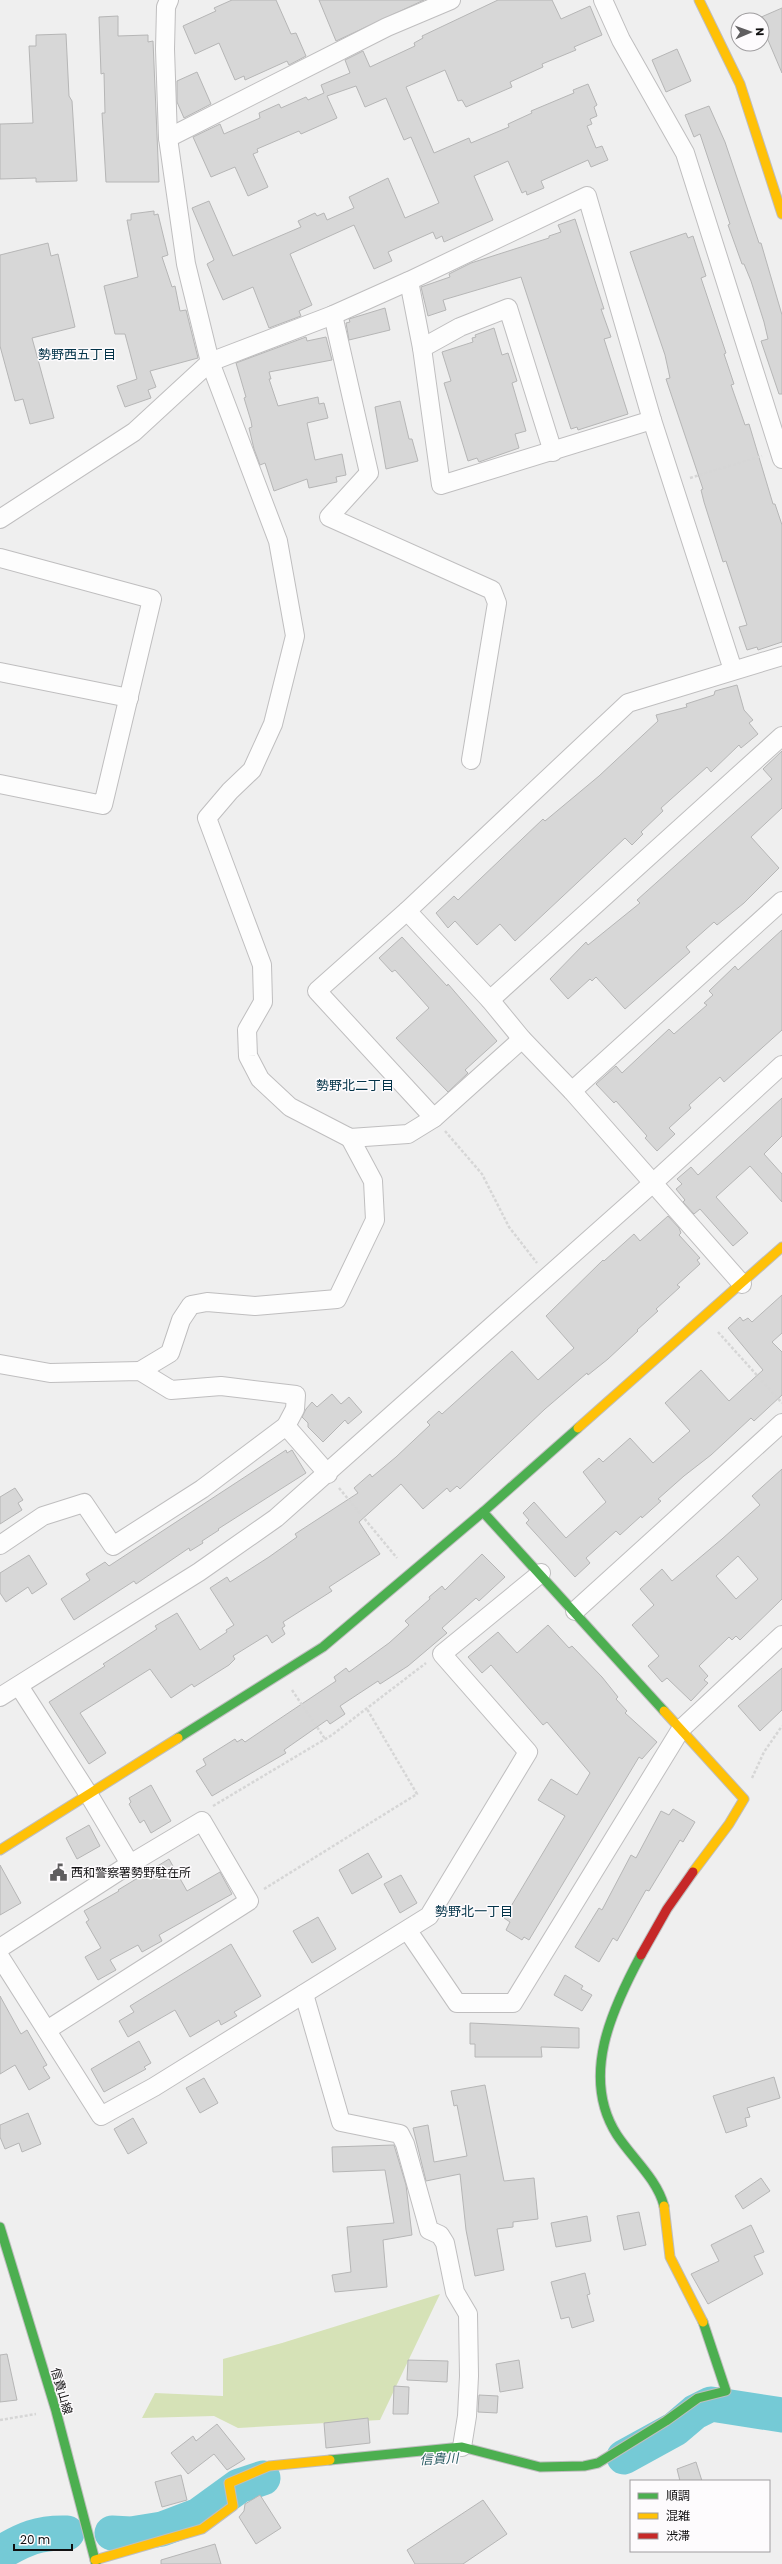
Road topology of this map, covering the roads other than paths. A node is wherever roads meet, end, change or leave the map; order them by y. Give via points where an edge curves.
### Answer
1 (169, 0) edge
2 (451, 0) edge
3 (603, 0) edge
4 (699, 0) edge
5 (168, 138) junction
6 (782, 214) edge
7 (409, 281) junction
8 (333, 314) junction
9 (422, 348) junction
10 (210, 362) junction
11 (652, 420) junction
12 (553, 452) junction
13 (781, 453) edge
14 (0, 519) edge
15 (0, 558) edge
16 (782, 656) edge
17 (733, 670) junction
18 (0, 672) edge
19 (129, 698) junction
20 (782, 736) edge
21 (471, 760) dead end
22 (0, 784) edge
23 (782, 901) edge
24 (407, 911) junction
25 (490, 1000) junction
26 (522, 1039) junction
27 (782, 1065) edge
28 (572, 1091) junction
29 (434, 1118) junction
30 (350, 1138) junction
31 (654, 1182) junction
32 (782, 1247) edge
33 (742, 1284) junction
34 (0, 1364) edge
35 (140, 1371) junction
36 (782, 1423) edge
37 (286, 1426) junction
38 (328, 1474) junction
39 (483, 1512) junction
40 (0, 1545) edge
41 (541, 1573) junction
42 (575, 1611) junction
43 (782, 1635) edge
44 (19, 1686) junction
45 (0, 1697) edge
46 (681, 1729) junction
47 (89, 1795) junction
48 (0, 1850) edge
49 (130, 1864) junction
50 (408, 1931) junction
51 (0, 1948) edge
52 (0, 1957) edge
53 (304, 1994) junction
54 (47, 2030) junction
55 (0, 2227) edge
56 (462, 2447) junction
57 (96, 2562) edge

1 - 5 street via 166,7 164,49
2 - 5 street via 387,27
3 - 13 street via 621,40 685,153
4 - 6 street via 740,84
5 - 10 street via 186,264
7 - 8 street
7 - 9 street
7 - 11 street via 587,196
8 - 10 street
8 - 21 street via 369,473 329,517 492,590 497,603
9 - 12 street via 460,327 508,308
9 - 12 street via 441,485
10 - 14 street via 134,432
10 - 30 street via 278,541 295,636 273,724 252,770 207,818 262,965 263,1002 247,1030 248,1056 260,1079 290,1106
11 - 12 street
11 - 17 street
15 - 19 street via 152,599
16 - 17 street
17 - 24 street via 628,704
18 - 19 street
19 - 22 street via 103,805
20 - 25 street
23 - 28 street
24 - 25 street
24 - 29 street via 317,991
25 - 26 street
26 - 28 street
26 - 29 street
27 - 31 street
28 - 31 street
29 - 30 street via 408,1134
30 - 35 street via 374,1181 374,1220 336,1299 255,1306 207,1302 191,1305 181,1320 170,1353 156,1364
31 - 33 street
31 - 38 street
32 - 33 street
33 - 39 street
34 - 35 street via 50,1373
35 - 37 street via 171,1390 221,1386 296,1395 295,1409
36 - 42 street
37 - 38 street
37 - 40 street via 202,1489 112,1546 84,1503 44,1516
38 - 44 street via 276,1518 199,1572
39 - 41 street
39 - 47 street via 323,1647
41 - 42 street
41 - 50 street via 442,1654 528,1752 429,1916
42 - 46 street
43 - 46 street
44 - 45 street
44 - 47 street
46 - 50 street via 512,2003 457,2003
46 - 56 street via 744,1799 735,1817 678,1893 648,1942 609,2024 602,2050 601,2080 603,2102 616,2133 659,2194 665,2209 671,2257 701,2319 726,2391 698,2398 598,2463 584,2466 540,2467
47 - 48 street
47 - 49 street
49 - 51 street
49 - 54 street via 202,1821 249,1901
50 - 53 street
52 - 54 street
53 - 54 street via 154,2088 101,2116
53 - 56 street via 341,2122 400,2134 406,2144 429,2230 440,2234 445,2243 455,2292 468,2314 469,2376
55 - 57 street, 信貴山線 via 56,2411
56 - 57 street via 269,2466 229,2483 233,2506 202,2528

